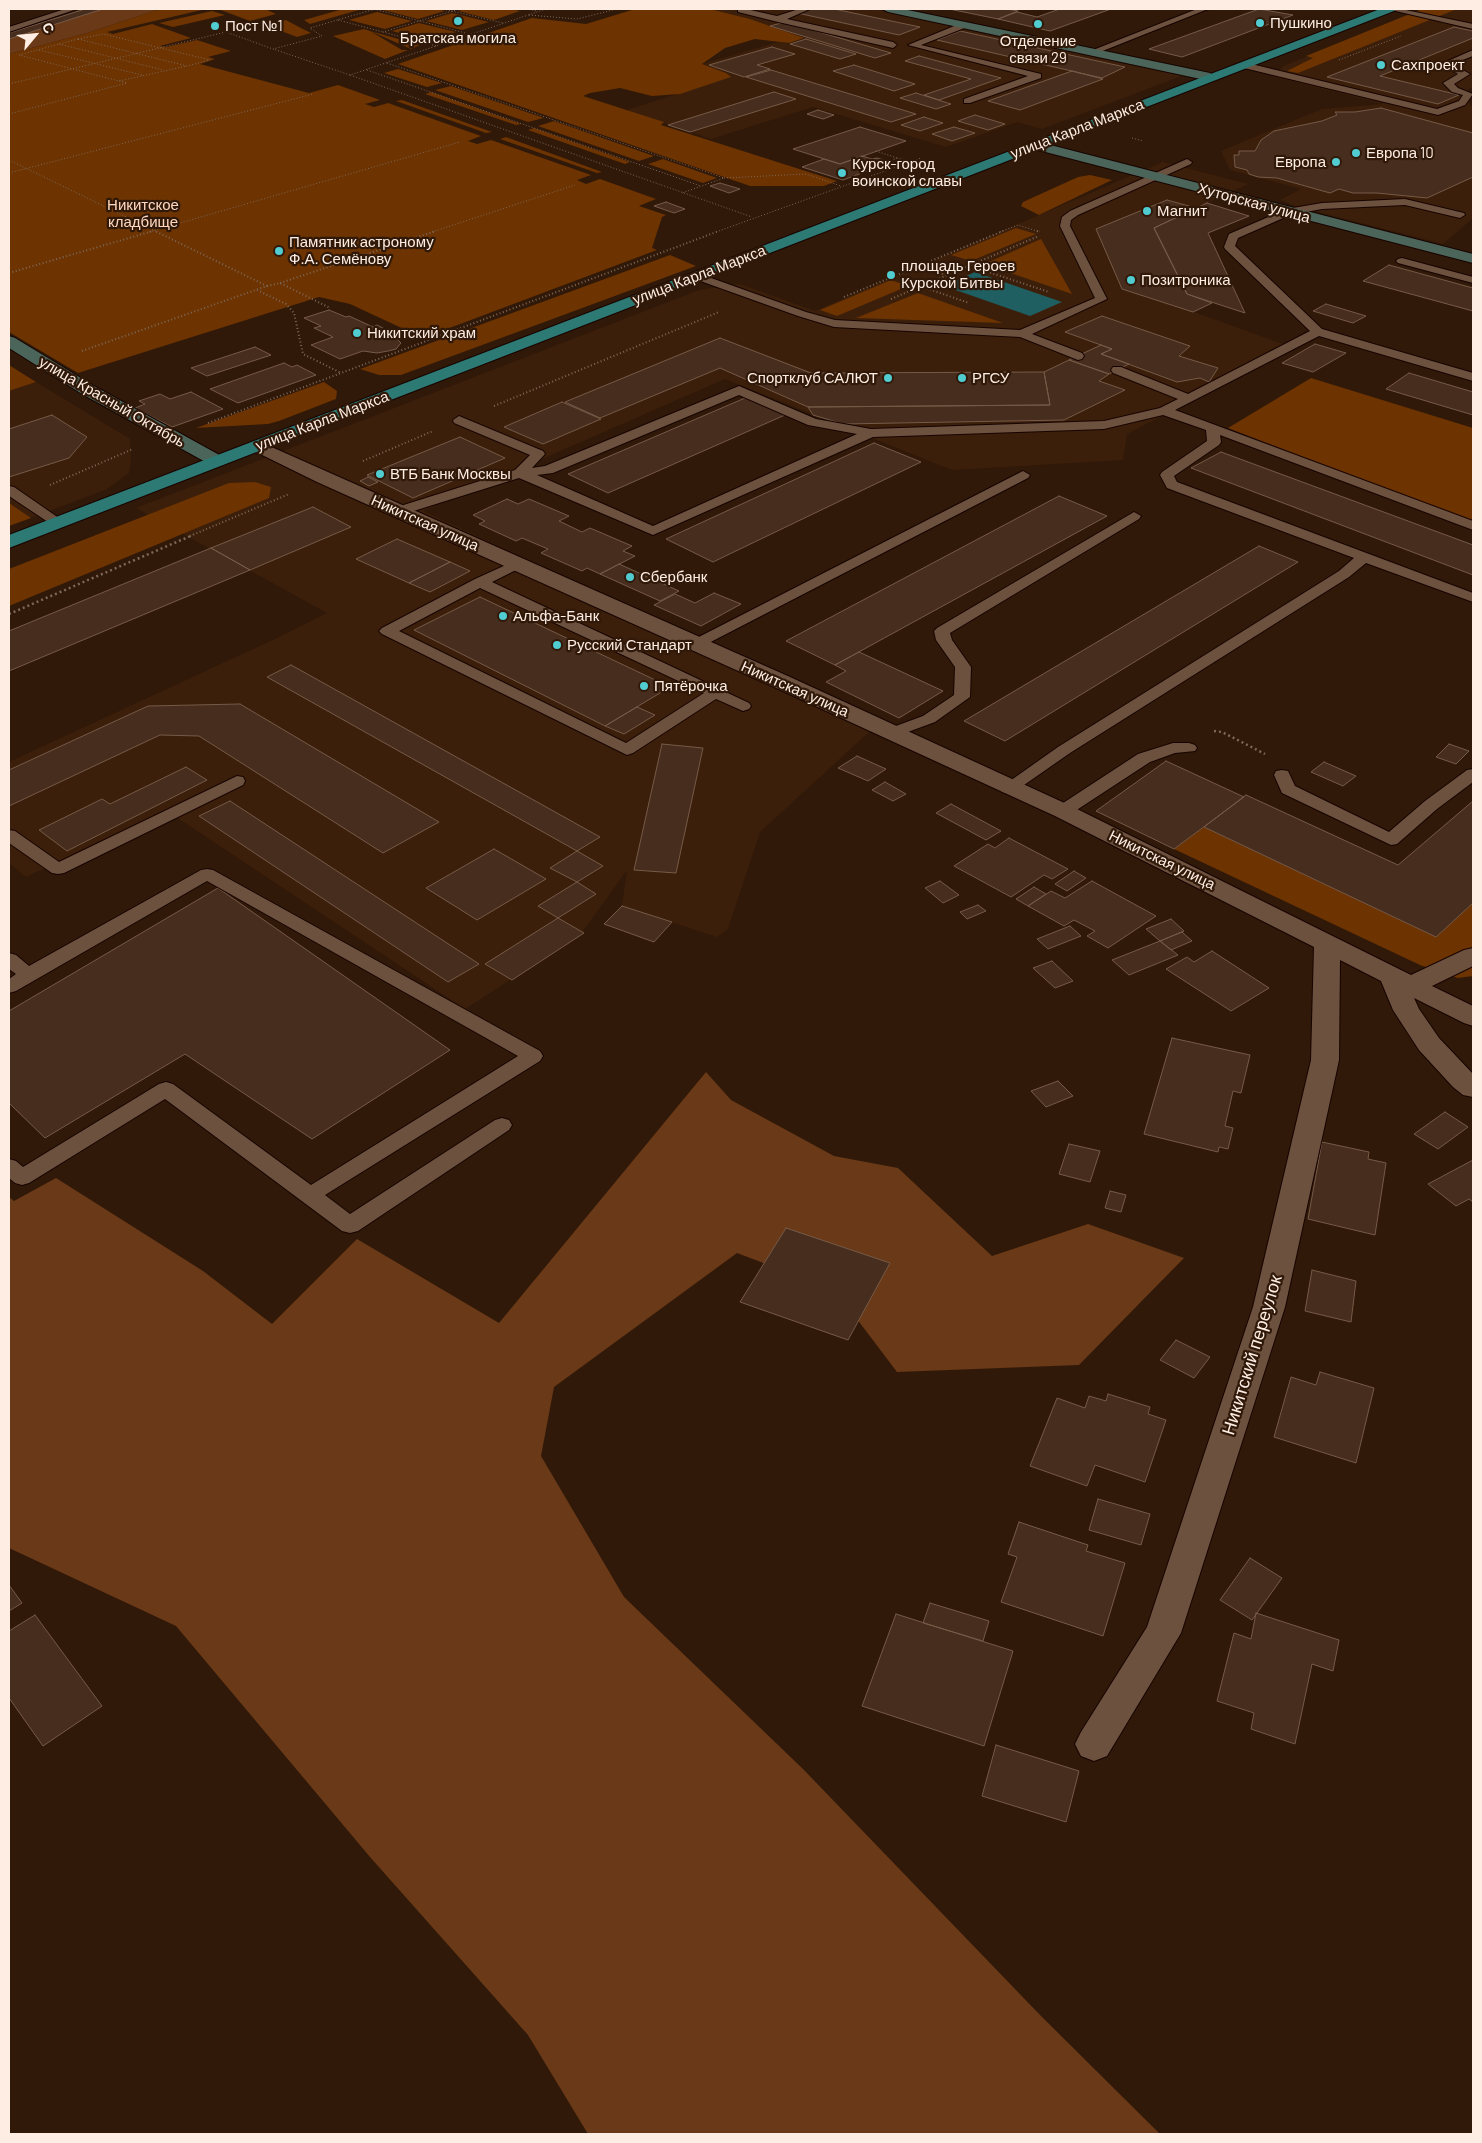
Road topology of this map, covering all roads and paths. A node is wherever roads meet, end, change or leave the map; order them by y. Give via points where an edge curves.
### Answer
1 (73, 9) edge
2 (374, 9) edge
3 (443, 9) edge
4 (458, 9) edge
5 (526, 9) edge
6 (546, 9) edge
7 (617, 9) edge
8 (806, 9) edge
9 (888, 9) edge
10 (1204, 9) edge
11 (1390, 9) edge
12 (741, 10) dead end
13 (451, 11) junction
14 (538, 12) junction
15 (528, 15) junction
16 (778, 19) junction
17 (338, 20) junction
18 (1440, 20) junction
19 (419, 21) junction
20 (502, 23) junction
21 (964, 25) junction
22 (1473, 27) edge
23 (9, 30) edge
24 (383, 32) junction
25 (471, 34) junction
26 (78, 39) junction
27 (59, 44) junction
28 (893, 45) dead end
29 (436, 46) junction
30 (158, 48) junction
31 (273, 49) junction
32 (38, 50) junction
33 (1092, 52) junction
34 (1473, 52) edge
35 (134, 54) junction
36 (115, 58) junction
37 (1340, 60) dead end
38 (93, 63) junction
39 (386, 63) junction
40 (1243, 65) junction
41 (187, 66) junction
42 (72, 68) junction
43 (367, 70) junction
44 (165, 71) junction
45 (350, 75) junction
46 (144, 76) junction
47 (1210, 77) junction
48 (119, 81) junction
49 (9, 84) edge
50 (313, 94) dead end
51 (967, 101) dead end
52 (1462, 103) junction
53 (1473, 105) edge
54 (9, 114) edge
55 (460, 142) dead end
56 (1034, 145) junction
57 (876, 151) dead end
58 (928, 156) dead end
59 (898, 158) junction
60 (9, 160) edge
61 (888, 161) dead end
62 (910, 162) junction
63 (1187, 162) dead end
64 (26, 168) junction
65 (9, 173) edge
66 (1155, 176) junction
67 (724, 178) junction
68 (575, 184) dead end
69 (701, 186) junction
70 (841, 186) junction
71 (682, 193) junction
72 (1287, 212) junction
73 (1460, 215) dead end
74 (754, 218) junction
75 (154, 231) junction
76 (1473, 259) edge
77 (1402, 261) dead end
78 (919, 265) junction
79 (969, 265) junction
80 (9, 273) edge
81 (947, 275) junction
82 (696, 276) junction
83 (1473, 280) edge
84 (280, 283) junction
85 (267, 286) junction
86 (920, 286) junction
87 (256, 290) junction
88 (1053, 293) dead end
89 (976, 306) dead end
90 (330, 308) dead end
91 (802, 314) junction
92 (834, 323) junction
93 (1318, 332) junction
94 (1022, 334) junction
95 (9, 341) edge
96 (78, 352) dead end
97 (1078, 356) dead end
98 (1117, 370) dead end
99 (341, 373) junction
100 (1473, 377) edge
101 (1188, 398) junction
102 (1164, 412) junction
103 (458, 420) dead end
104 (1212, 428) junction
105 (870, 433) junction
106 (170, 435) junction
107 (258, 446) junction
108 (217, 461) junction
109 (520, 473) junction
110 (1023, 475) dead end
111 (9, 490) edge
112 (21, 499) junction
113 (399, 511) junction
114 (1134, 516) dead end
115 (59, 523) junction
116 (218, 525) dead end
117 (1473, 526) edge
118 (9, 542) edge
119 (1364, 556) junction
120 (518, 564) junction
121 (480, 582) junction
122 (1473, 598) edge
123 (9, 614) edge
124 (696, 644) junction
125 (715, 693) junction
126 (742, 706) dead end
127 (1222, 732) dead end
128 (891, 733) junction
129 (1189, 748) dead end
130 (1270, 756) dead end
131 (1473, 774) edge
132 (1282, 775) dead end
133 (237, 780) dead end
134 (1008, 788) junction
135 (1063, 811) junction
136 (9, 835) edge
137 (1327, 942) junction
138 (1473, 956) edge
139 (9, 959) edge
140 (28, 975) junction
141 (1401, 982) junction
142 (9, 987) edge
143 (1473, 1017) edge
144 (1473, 1088) edge
145 (502, 1125) dead end
146 (9, 1166) edge
147 (310, 1195) junction
148 (1094, 1744) dead end

1 - 23 lane
2 - 17 path
2 - 19 path
3 - 13 path
4 - 13 path
5 - 14 path
6 - 14 path
7 - 15 path via 577,19
8 - 16 lane
9 - 21 street
10 - 33 lane
11 - 18 lane
11 - 40 main road, улица Карла Маркса
12 - 16 lane
13 - 19 path
13 - 20 path
14 - 15 path
15 - 20 path
16 - 28 lane
17 - 24 path
17 - 31 path via 310,28 322,36
18 - 22 lane
18 - 37 path
19 - 24 path
19 - 25 path
20 - 25 path
21 - 33 street
21 - 51 lane via 912,45 1038,76
24 - 29 path
25 - 29 path
26 - 27 path
26 - 30 path via 103,34
26 - 35 path
27 - 32 path
27 - 36 path
29 - 39 path
30 - 31 path via 226,32
30 - 35 path
30 - 41 path via 210,60
31 - 45 path
32 - 38 path
32 - 42 path via 19,55
33 - 47 street
34 - 52 lane via 1445,64 1465,74 1448,83 1455,90 1468,94
35 - 36 path
35 - 41 path
36 - 38 path
36 - 44 path
38 - 42 path
38 - 46 path
39 - 43 path
39 - 67 path
40 - 47 main road, улица Карла Маркса
40 - 52 lane via 1438,112
41 - 44 path
42 - 48 path
42 - 49 path
43 - 45 path
43 - 69 path
44 - 46 path
45 - 71 path
46 - 48 path
47 - 56 main road, улица Карла Маркса
48 - 54 path via 127,83
50 - 64 path
52 - 53 lane
55 - 75 path
56 - 66 street, Хуторская улица
56 - 82 main road, улица Карла Маркса
57 - 59 path
58 - 62 path
59 - 61 path
59 - 62 path
60 - 64 path
62 - 70 path
63 - 66 lane
64 - 65 path
64 - 75 path
66 - 72 street, Хуторская улица
66 - 94 lane via 1066,219 1065,226 1101,299
67 - 69 path
67 - 70 path via 806,174
68 - 84 path
69 - 71 path
70 - 74 path
71 - 74 path
72 - 73 lane via 1322,206 1405,202
72 - 76 street, Хуторская улица
72 - 93 lane via 1233,236 1230,246
74 - 99 path
75 - 80 path
75 - 85 path
77 - 83 lane
78 - 79 path via 1018,225 1045,233
78 - 81 path
78 - 91 path
79 - 81 path
79 - 88 path
81 - 86 path
82 - 91 lane
82 - 107 main road, улица Карла Маркса
84 - 85 path
84 - 90 path
85 - 87 path
86 - 89 path
86 - 92 path
87 - 96 path
87 - 99 path via 286,304 294,314 303,354
91 - 92 lane
92 - 94 lane
93 - 100 lane
93 - 101 lane
94 - 97 lane
95 - 106 street, улица Красный Октябрь
98 - 101 lane
99 - 106 path
101 - 102 lane
102 - 104 lane
102 - 105 lane via 1104,425
103 - 109 lane via 538,454
104 - 117 lane
104 - 119 lane via 1214,442 1167,475 1172,484
105 - 109 lane via 813,422 739,390 548,470
105 - 109 lane via 653,531
106 - 108 street, улица Красный Октябрь
106 - 112 path
107 - 108 main road, улица Карла Маркса
107 - 113 street, Никитская улица
108 - 115 main road, улица Карла Маркса
109 - 113 lane
110 - 124 lane
111 - 112 lane
112 - 115 lane
113 - 120 street, Никитская улица
114 - 128 lane via 942,632 963,667 962,698 929,719
115 - 118 main road, улица Карла Маркса
116 - 123 path
119 - 122 lane
119 - 134 lane via 1344,574
120 - 121 lane
120 - 124 street, Никитская улица
121 - 125 lane
121 - 125 lane via 386,631 627,750
124 - 128 street, Никитская улица
125 - 126 lane
127 - 130 path
128 - 134 street, Никитская улица
129 - 135 lane via 1173,748 1144,758
131 - 132 lane via 1391,840 1288,789
133 - 136 lane via 58,869
134 - 135 street, Никитская улица
135 - 137 street, Никитская улица
137 - 141 street, Никитская улица
137 - 148 street, Никитский переулок via 1325,1060 1269,1307 1163,1633
138 - 141 street
139 - 140 lane
140 - 142 lane
140 - 147 lane via 208,874 533,1056
141 - 143 street, Никитская улица
141 - 144 street via 1406,1010 1430,1044
145 - 147 lane via 350,1225
146 - 147 lane via 22,1178 166,1090

